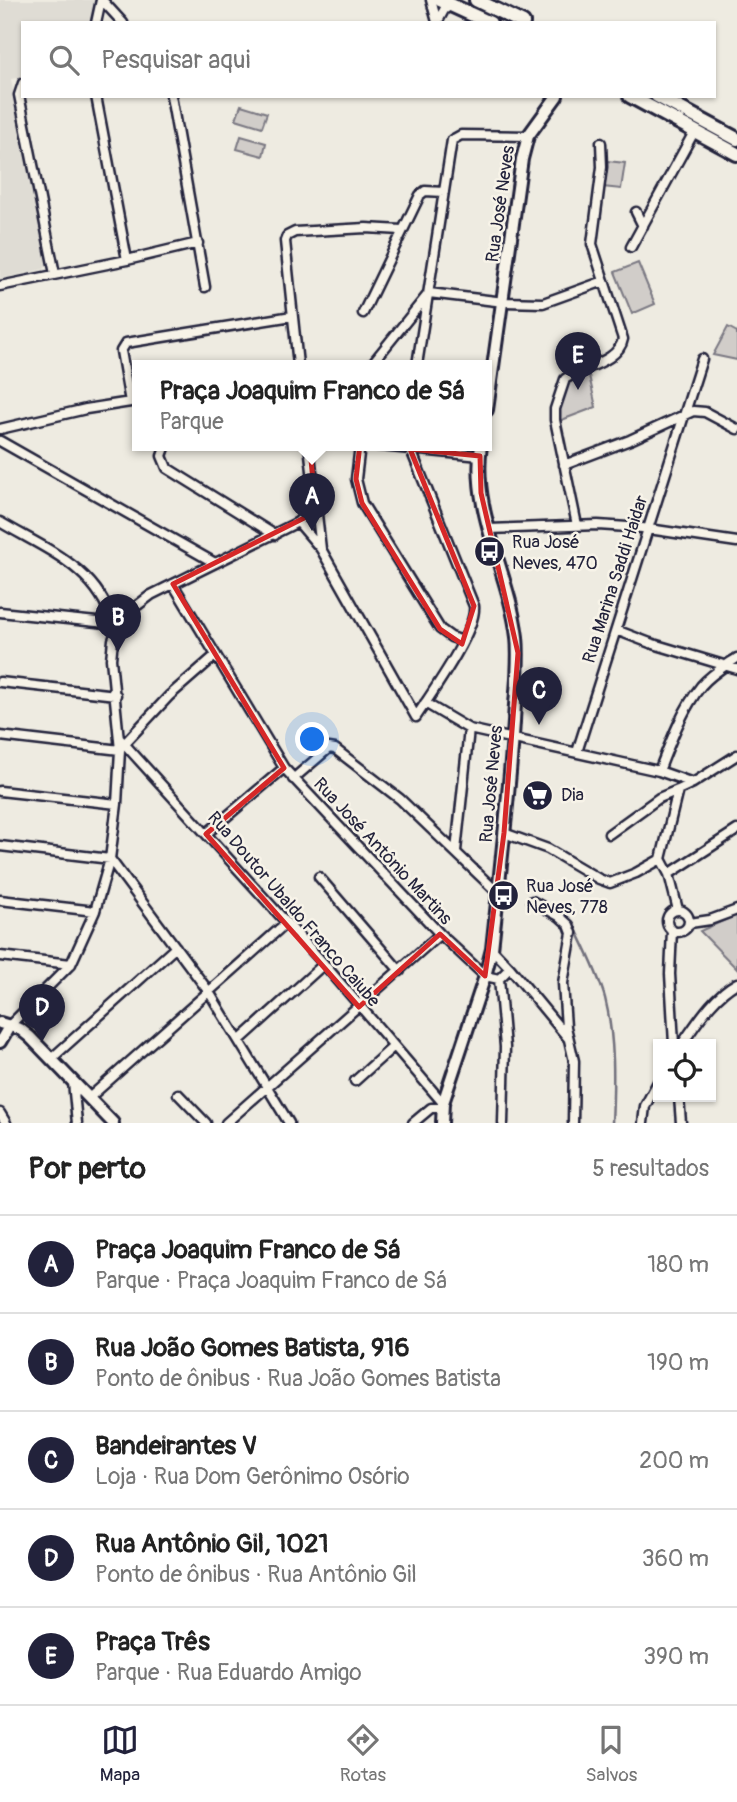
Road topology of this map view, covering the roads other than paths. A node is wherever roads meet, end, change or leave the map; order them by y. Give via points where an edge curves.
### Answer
1 (102, 0) edge
2 (431, 0) edge
3 (475, 0) edge
4 (445, 2) edge
5 (496, 4) edge
6 (97, 21) edge
7 (121, 21) edge
8 (437, 21) edge
9 (438, 21) edge
10 (486, 21) edge
11 (520, 21) edge
12 (21, 89) edge
13 (96, 98) edge
14 (171, 98) edge
15 (556, 98) edge
16 (634, 98) edge
17 (661, 98) edge
18 (694, 132) junction
19 (528, 136) junction
20 (737, 139) edge
21 (601, 143) dead end
22 (737, 154) edge
23 (444, 192) junction
24 (636, 212) dead end
25 (643, 226) junction
26 (402, 230) junction
27 (198, 243) junction
28 (631, 247) dead end
29 (127, 260) junction
30 (55, 274) junction
31 (604, 281) junction
32 (0, 286) edge
33 (205, 287) dead end
34 (429, 293) junction
35 (504, 302) junction
36 (363, 313) dead end
37 (292, 316) junction
38 (702, 359) dead end
39 (297, 360) edge
40 (375, 360) edge
41 (418, 360) edge
42 (492, 378) edge
43 (132, 393) edge
44 (132, 401) edge
45 (684, 415) junction
46 (0, 429) edge
47 (737, 429) edge
48 (0, 441) edge
49 (164, 451) edge
50 (309, 451) edge
51 (359, 451) edge
52 (411, 451) edge
53 (481, 451) edge
54 (564, 464) junction
55 (313, 499) junction
56 (0, 522) edge
57 (298, 522) junction
58 (577, 525) junction
59 (489, 529) junction
60 (648, 529) junction
61 (275, 535) junction
62 (737, 542) edge
63 (321, 549) junction
64 (215, 564) junction
65 (173, 584) junction
66 (0, 612) edge
67 (116, 624) junction
68 (615, 630) junction
69 (463, 641) junction
70 (216, 655) junction
71 (737, 658) edge
72 (726, 665) junction
73 (737, 669) edge
74 (0, 682) edge
75 (116, 695) junction
76 (425, 703) junction
77 (468, 729) junction
78 (0, 736) edge
79 (513, 740) junction
80 (121, 744) junction
81 (577, 752) junction
82 (737, 755) edge
83 (284, 768) junction
84 (659, 771) junction
85 (293, 779) junction
86 (693, 783) junction
87 (678, 790) junction
88 (0, 791) edge
89 (117, 804) junction
90 (737, 830) edge
91 (504, 833) junction
92 (206, 834) junction
93 (609, 834) dead end
94 (0, 846) edge
95 (456, 851) junction
96 (110, 859) junction
97 (661, 859) junction
98 (669, 874) junction
99 (319, 877) dead end
100 (498, 893) junction
101 (0, 900) edge
102 (533, 901) dead end
103 (678, 910) junction
104 (737, 910) edge
105 (95, 911) junction
106 (690, 922) junction
107 (286, 923) junction
108 (672, 930) junction
109 (440, 934) junction
110 (176, 947) junction
111 (492, 949) junction
112 (0, 956) edge
113 (71, 964) junction
114 (324, 964) junction
115 (510, 968) junction
116 (400, 971) junction
117 (485, 976) junction
118 (499, 979) junction
119 (737, 983) edge
120 (209, 992) junction
121 (359, 1007) junction
122 (5, 1024) edge
123 (674, 1039) edge
124 (686, 1039) edge
125 (240, 1040) junction
126 (570, 1040) junction
127 (0, 1042) edge
128 (394, 1046) junction
129 (51, 1059) junction
130 (355, 1081) dead end
131 (73, 1082) junction
132 (268, 1086) junction
133 (653, 1091) edge
134 (178, 1094) dead end
135 (89, 1098) junction
136 (679, 1102) edge
137 (443, 1106) junction
138 (0, 1113) edge
139 (6, 1123) edge
140 (77, 1123) edge
141 (113, 1123) edge
142 (206, 1123) edge
143 (226, 1123) edge
144 (289, 1123) edge
145 (413, 1123) edge
146 (442, 1123) edge
147 (503, 1123) edge
148 (573, 1123) edge
149 (643, 1123) edge
150 (681, 1123) edge

1 - 6 street
1 - 7 street
2 - 8 street
3 - 5 main road
4 - 9 street
4 - 10 main road
5 - 11 main road
12 - 30 street
13 - 29 street
14 - 27 street
15 - 19 street, Rua José Neves
16 - 18 main road
17 - 20 main road
18 - 22 main road
18 - 25 street
19 - 23 street via 456,137
19 - 35 street, Rua José Neves
21 - 31 street via 603,167 591,240
23 - 26 street via 422,192
23 - 34 street
24 - 25 street
25 - 28 street
26 - 36 street
26 - 37 street via 366,228 287,236
27 - 29 street
27 - 33 street
29 - 30 street
30 - 32 street
31 - 35 street via 543,303
31 - 54 street via 623,343 614,354 563,382 555,412
34 - 35 street
34 - 40 street
34 - 41 street
35 - 42 street, Rua José Neves
37 - 39 street
37 - 43 street via 126,343 121,351
38 - 45 street, Rua Marina Saddi Haidar
44 - 46 street
45 - 47 street via 705,412
45 - 54 street
45 - 60 street, Rua Marina Saddi Haidar
48 - 64 street
49 - 61 street via 167,468
50 - 55 street
51 - 69 street via 356,479 362,503 440,629
52 - 69 street via 474,606 473,621
53 - 59 street, Rua José Neves via 480,483
54 - 58 street
55 - 57 street
55 - 63 street
56 - 67 street via 88,578
57 - 61 street
57 - 63 street
58 - 59 street
58 - 60 street
59 - 79 street, Rua José Neves via 517,636
60 - 62 street
60 - 68 street, Rua Marina Saddi Haidar
61 - 64 street
63 - 76 street via 416,717
64 - 65 street
65 - 67 street
65 - 70 street, Rua José Antônio Martins
66 - 67 street
67 - 75 street via 111,659
68 - 72 street
68 - 81 street, Rua Marina Saddi Haidar
69 - 76 street
70 - 80 street
70 - 83 street, Rua José Antônio Martins
71 - 72 street
72 - 73 street
72 - 84 street via 692,699
74 - 75 street
75 - 80 street
76 - 77 street
77 - 79 street
77 - 95 street
78 - 80 street
79 - 81 street
79 - 91 street, Rua José Neves
80 - 89 street
80 - 92 street, Rua Doutor Ubaldo Franco Caiube
81 - 84 street
82 - 86 street
83 - 85 street, Rua José Antônio Martins
83 - 92 street
84 - 86 street
85 - 95 street via 329,748 335,749 400,799
85 - 109 street, Rua José Antônio Martins
86 - 87 street
87 - 93 street
87 - 97 street
88 - 89 street
89 - 96 street
90 - 98 street
91 - 97 street via 548,849 610,883
91 - 100 street, Rua José Neves
92 - 107 street, Rua Doutor Ubaldo Franco Caiube
94 - 96 street
95 - 100 street
96 - 105 street
96 - 110 street
97 - 98 street
98 - 103 street
99 - 116 street
100 - 111 street, Rua José Neves
101 - 105 street
102 - 126 street via 559,916 572,933 563,983
103 - 106 street via 685,912
103 - 108 street via 668,916
104 - 106 street
105 - 113 street
106 - 108 street via 683,932
107 - 114 street, Rua Doutor Ubaldo Franco Caiube
107 - 120 street
108 - 123 street
109 - 116 street
109 - 117 street, Rua José Antônio Martins
110 - 120 street
110 - 129 street
111 - 115 street
111 - 117 street, Rua José Neves
112 - 113 street
113 - 122 street
114 - 121 street, Rua Doutor Ubaldo Franco Caiube
114 - 125 street
115 - 118 street
115 - 126 street
116 - 121 street
117 - 118 street
117 - 137 street, Rua José Neves
118 - 147 street via 505,1047
119 - 124 street via 712,1004
120 - 125 street
120 - 135 street
121 - 128 street, Rua Doutor Ubaldo Franco Caiube
121 - 132 street
122 - 127 street
122 - 129 street via 30,1037
125 - 132 street
126 - 148 street via 575,1080
128 - 130 street
128 - 137 street, Rua Doutor Ubaldo Franco Caiube
129 - 131 street
131 - 135 street
131 - 140 street
132 - 143 street
132 - 144 street
133 - 149 street
134 - 142 street
135 - 141 street
136 - 150 street
137 - 145 street via 431,1108
137 - 146 street, Rua José Neves
138 - 139 street

